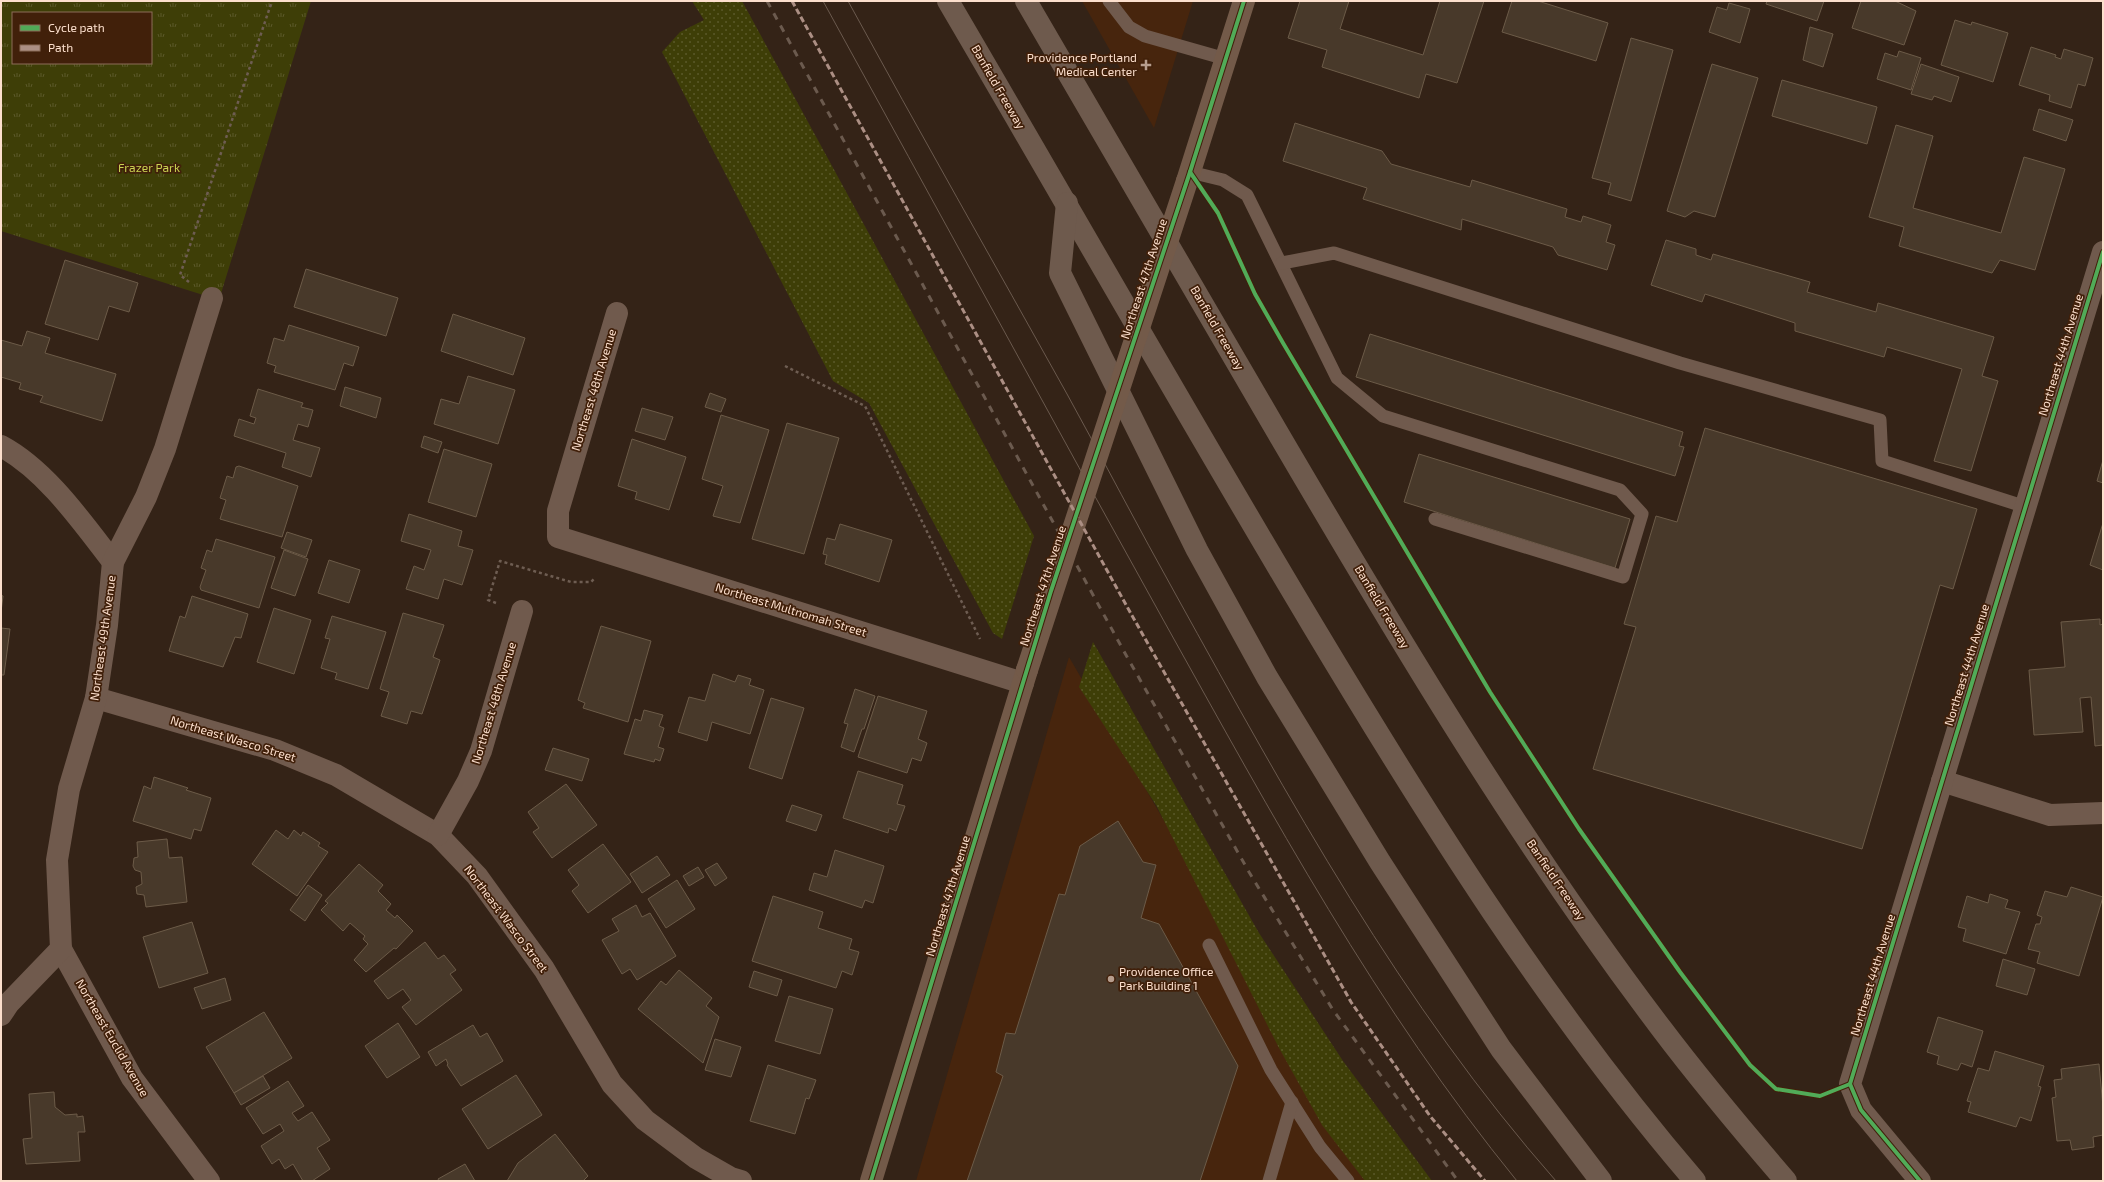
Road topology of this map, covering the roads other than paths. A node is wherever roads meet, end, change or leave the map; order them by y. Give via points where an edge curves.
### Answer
1 (948, 1) edge
2 (1026, 1) edge
3 (1109, 1) edge
4 (1244, 1) edge
5 (1226, 59) junction
6 (1188, 176) junction
7 (1066, 204) junction
8 (2103, 252) edge
9 (1282, 264) junction
10 (2100, 277) edge
11 (212, 298) road end
12 (617, 313) dead end
13 (1, 446) edge
14 (2026, 507) junction
15 (1435, 519) dead end
16 (558, 537) joint
17 (113, 562) junction
18 (522, 611) road end
19 (1025, 676) junction
20 (96, 698) junction
21 (1942, 781) junction
22 (2103, 812) edge
23 (438, 835) junction
24 (1209, 945) dead end
25 (61, 949) junction
26 (1, 1015) edge
27 (1292, 1102) junction
28 (209, 1181) edge
29 (741, 1181) edge
30 (871, 1181) edge
31 (1269, 1181) edge
32 (1348, 1181) edge
33 (1601, 1181) edge
34 (1695, 1181) edge
35 (1786, 1181) edge
36 (1920, 1181) edge

1 - 7 highway, Banfield Freeway
2 - 35 highway, Banfield Freeway via 1331,523 1481,767 1586,925 1661,1028
3 - 5 lane via 1129,27 1145,36
4 - 5 main road, Northeast 47th Avenue
5 - 6 main road, Northeast 47th Avenue
6 - 9 lane via 1223,180 1247,195
6 - 19 main road, Northeast 47th Avenue, bridge
7 - 33 highway via 1060,273 1211,576 1267,678 1384,868 1501,1049
7 - 34 highway, Banfield Freeway via 1270,554 1401,770 1539,978 1606,1070
8 - 10 street, Northeast 44th Avenue
9 - 14 lane via 1334,253 1680,363 1880,420 1882,461
9 - 15 lane via 1337,378 1383,416 1620,490 1642,514 1623,577
10 - 14 street, Northeast 44th Avenue
11 - 17 street, Northeast 49th Avenue via 166,448 146,497
12 - 16 street, Northeast 48th Avenue via 558,511
13 - 17 street via 14,453 41,476
14 - 21 street, Northeast 44th Avenue
16 - 19 street, Northeast Multnomah Street via 982,670
17 - 20 street, Northeast 49th Avenue
18 - 23 street, Northeast 48th Avenue via 481,751 468,781
19 - 30 main road, Northeast 47th Avenue
20 - 23 street, Northeast Wasco Street via 275,750 336,775
20 - 25 street, Northeast 49th Avenue via 61,827 57,860
21 - 22 street via 2050,815
21 - 36 street, Northeast 44th Avenue via 1850,1084 1861,1110
23 - 29 street, Northeast Wasco Street via 477,876 544,968 612,1084 645,1120 696,1158
24 - 27 lane via 1271,1070
25 - 26 street via 9,1003
25 - 28 street, Northeast Euclid Avenue via 132,1078
27 - 31 lane
27 - 32 lane via 1320,1147

